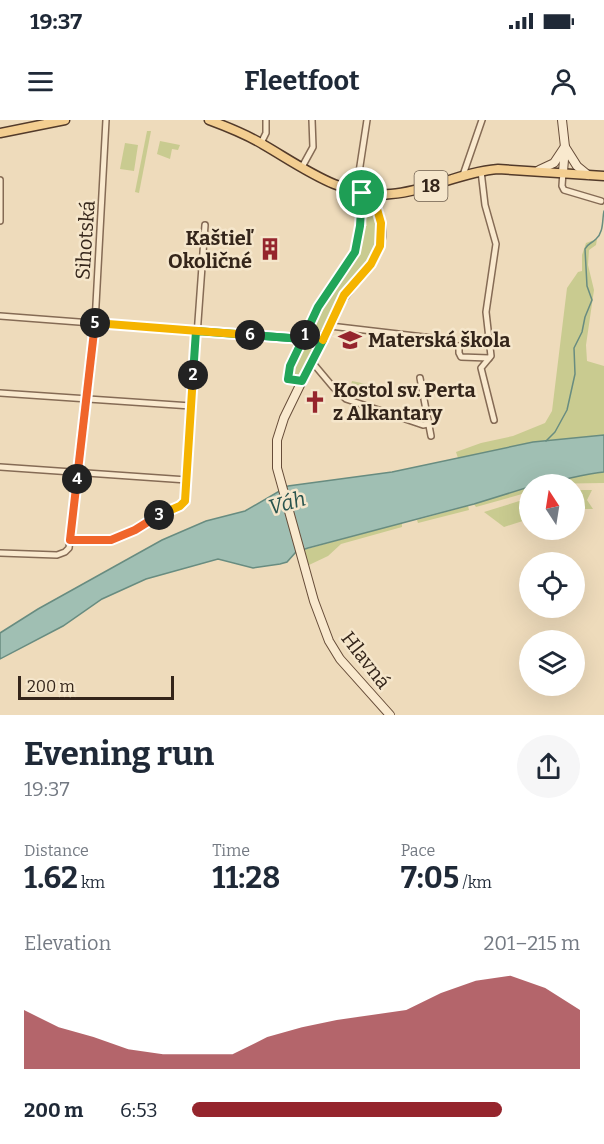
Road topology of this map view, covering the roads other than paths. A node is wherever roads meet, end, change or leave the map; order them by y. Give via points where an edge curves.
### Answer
1 (65, 120) edge
2 (106, 120) edge
3 (209, 120) edge
4 (266, 120) edge
5 (312, 120) edge
6 (367, 120) edge
7 (482, 120) edge
8 (562, 120) edge
9 (0, 133) edge
10 (261, 143) junction
11 (565, 147) junction
12 (302, 167) junction
13 (539, 170) junction
14 (481, 171) junction
15 (563, 172) junction
16 (463, 175) junction
17 (588, 175) junction
18 (604, 176) edge
19 (0, 180) edge
20 (359, 192) junction
21 (373, 195) junction
22 (601, 201) dead end
23 (0, 221) edge
24 (205, 225) dead end
25 (0, 316) edge
26 (95, 323) junction
27 (330, 326) junction
28 (196, 331) junction
29 (303, 339) junction
30 (441, 339) dead end
31 (321, 344) junction
32 (459, 346) dead end
33 (489, 358) junction
34 (312, 362) junction
35 (420, 378) dead end
36 (302, 381) junction
37 (0, 393) edge
38 (86, 399) junction
39 (191, 406) junction
40 (494, 420) dead end
41 (428, 424) junction
42 (431, 436) dead end
43 (0, 467) edge
44 (77, 472) junction
45 (186, 480) junction
46 (70, 540) junction
47 (0, 554) edge
48 (390, 715) edge

1 - 9 main road
2 - 26 street, Sihotská
3 - 10 main road, 18
4 - 10 street
5 - 12 street via 314,142
6 - 20 street
7 - 16 street
8 - 11 street
10 - 12 main road, 18
11 - 13 street via 554,163
11 - 15 street
11 - 17 street
12 - 20 main road, 18
13 - 14 main road, 18
13 - 15 main road, 18
14 - 16 main road, 18
14 - 33 street via 485,205 496,241 486,312
15 - 17 main road, 18
15 - 22 street via 564,190
16 - 21 main road, 18 via 410,191
17 - 18 main road, 18
19 - 23 street
20 - 21 main road, 18
20 - 29 street via 360,226 355,252 318,307
21 - 27 street, Hlavná via 381,223 380,246 371,264 344,295
24 - 28 street
25 - 26 street
26 - 28 street
26 - 38 street, Sihotská
27 - 30 street
27 - 31 street, Hlavná
28 - 29 street
28 - 39 street
29 - 31 street
29 - 36 street via 288,374 292,381
31 - 34 street, Hlavná
32 - 33 street via 461,357
33 - 40 street via 481,368
34 - 36 street, Hlavná
34 - 41 street via 346,399
35 - 41 street
36 - 48 street, Hlavná via 278,440 280,483 318,615 332,648
37 - 38 street
38 - 39 street
38 - 44 street, Sihotská
39 - 45 street
41 - 42 street
43 - 44 street
44 - 45 street
44 - 46 street, Sihotská
45 - 46 street via 184,503 135,530 107,540
46 - 47 street via 68,550 59,555

